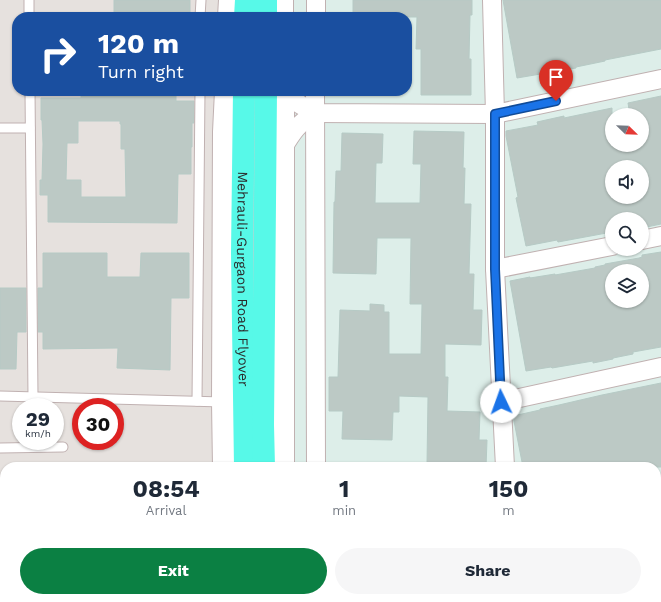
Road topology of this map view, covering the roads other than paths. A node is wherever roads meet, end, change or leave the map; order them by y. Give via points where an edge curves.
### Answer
1 (29, 0) edge
2 (200, 0) edge
3 (230, 0) edge
4 (246, 0) edge
5 (266, 0) edge
6 (282, 0) edge
7 (316, 0) edge
8 (492, 0) edge
9 (29, 12) edge
10 (200, 12) edge
11 (229, 12) edge
12 (245, 12) edge
13 (266, 12) edge
14 (282, 12) edge
15 (316, 12) edge
16 (661, 79) edge
17 (30, 96) edge
18 (200, 96) edge
19 (226, 96) edge
20 (283, 96) edge
21 (290, 96) edge
22 (315, 96) edge
23 (244, 100) edge
24 (266, 101) edge
25 (315, 113) junction
26 (495, 114) junction
27 (0, 128) edge
28 (30, 128) junction
29 (283, 148) junction
30 (661, 236) edge
31 (649, 239) edge
32 (605, 247) edge
33 (495, 269) junction
34 (661, 367) edge
35 (0, 396) edge
36 (33, 396) junction
37 (197, 401) junction
38 (223, 402) junction
39 (501, 402) junction
40 (0, 448) edge
41 (12, 448) edge
42 (224, 462) edge
43 (245, 462) edge
44 (264, 462) edge
45 (283, 462) edge
46 (316, 462) edge
47 (505, 462) edge

1 - 9 lane
2 - 10 lane
3 - 11 street
4 - 12 main road
5 - 13 main road
6 - 14 street
7 - 15 street
8 - 26 street
16 - 26 street
17 - 28 lane
18 - 37 lane
19 - 38 street
20 - 29 street
21 - 25 street
22 - 25 street
23 - 43 main road, Mehrauli-Gurgaon Road Flyover via 242,253
24 - 44 main road, Mehrauli-Gurgaon Road Flyover
25 - 26 street
25 - 29 street via 296,128
25 - 46 street
26 - 33 street
27 - 28 lane
28 - 36 lane
29 - 45 street
30 - 31 street
32 - 33 street
33 - 39 street
34 - 39 street
35 - 36 lane
36 - 37 lane
37 - 38 lane
38 - 42 street
39 - 47 street
40 - 41 lane

